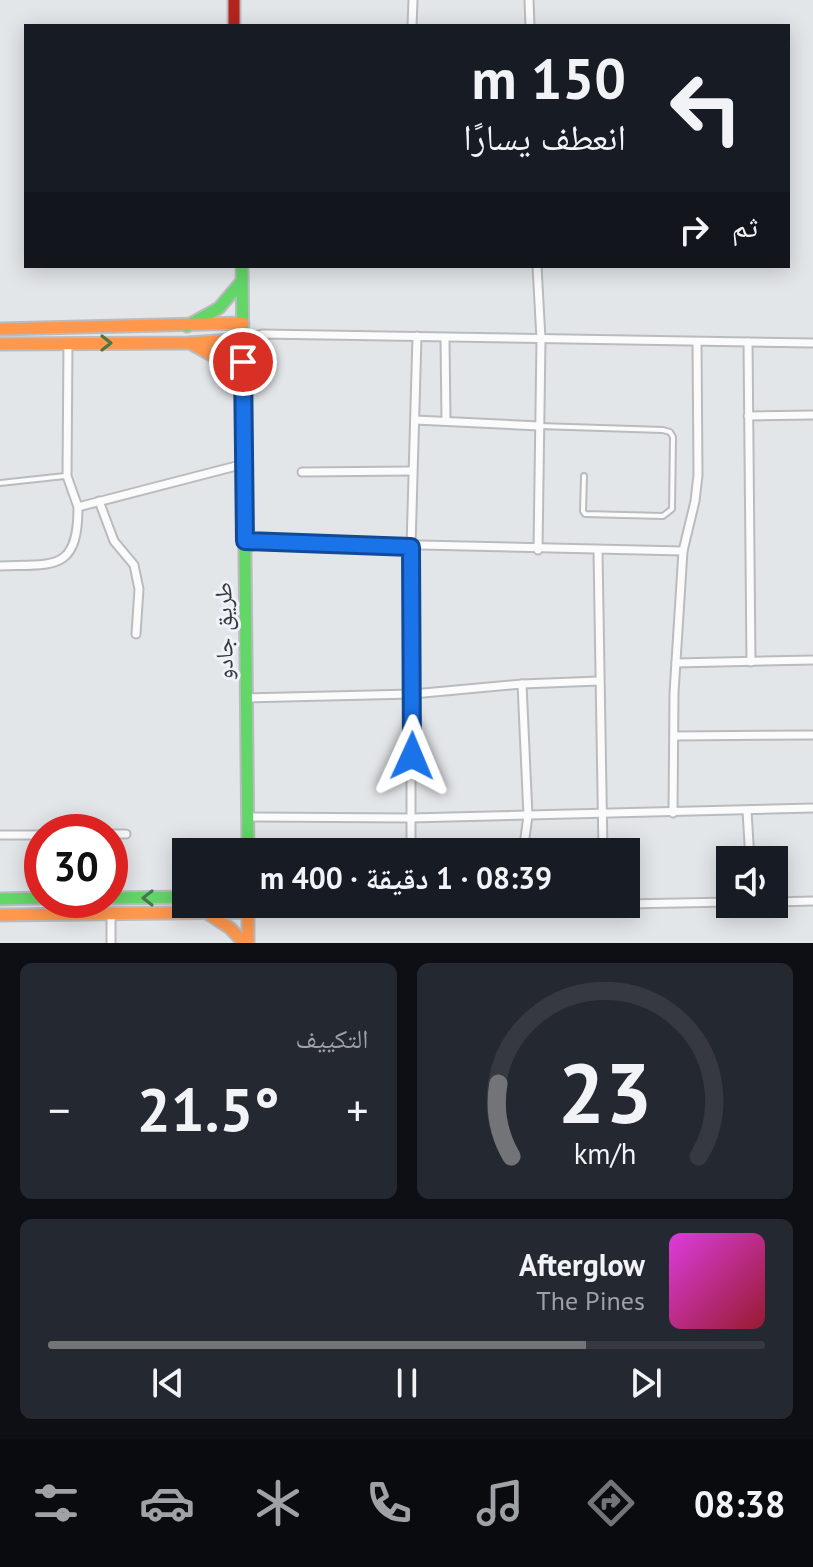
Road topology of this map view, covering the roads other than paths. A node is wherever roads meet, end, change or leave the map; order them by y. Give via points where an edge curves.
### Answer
1 (234, 0) edge
2 (413, 0) edge
3 (529, 0) edge
4 (234, 24) edge
5 (412, 24) edge
6 (530, 24) edge
7 (242, 268) edge
8 (537, 268) edge
9 (242, 281) junction
10 (243, 323) junction
11 (187, 326) junction
12 (0, 329) edge
13 (262, 334) junction
14 (417, 336) junction
15 (243, 339) junction
16 (445, 339) junction
17 (541, 339) junction
18 (697, 342) junction
19 (748, 342) junction
20 (68, 343) junction
21 (190, 343) junction
22 (813, 343) edge
23 (0, 344) edge
24 (242, 384) junction
25 (813, 415) edge
26 (748, 416) junction
27 (415, 420) junction
28 (446, 421) junction
29 (539, 426) junction
30 (244, 464) junction
31 (412, 471) junction
32 (302, 472) dead end
33 (67, 476) junction
34 (584, 476) dead end
35 (0, 483) edge
36 (99, 501) junction
37 (78, 507) junction
38 (245, 541) junction
39 (411, 547) junction
40 (538, 550) junction
41 (598, 551) junction
42 (683, 551) junction
43 (0, 566) edge
44 (136, 634) dead end
45 (813, 660) edge
46 (751, 662) junction
47 (676, 663) junction
48 (599, 681) junction
49 (522, 684) junction
50 (413, 694) junction
51 (246, 698) junction
52 (813, 735) edge
53 (675, 736) junction
54 (813, 808) edge
55 (747, 811) junction
56 (673, 813) junction
57 (603, 815) junction
58 (528, 816) junction
59 (247, 817) junction
60 (411, 818) junction
61 (0, 835) edge
62 (24, 835) edge
63 (248, 838) edge
64 (411, 838) edge
65 (525, 838) edge
66 (603, 838) edge
67 (749, 846) edge
68 (172, 897) edge
69 (24, 898) edge
70 (128, 898) edge
71 (0, 899) edge
72 (813, 901) edge
73 (716, 902) edge
74 (788, 902) edge
75 (640, 904) edge
76 (172, 913) edge
77 (128, 914) edge
78 (0, 915) edge
79 (24, 915) edge
80 (111, 918) edge
81 (216, 918) edge
82 (247, 918) edge
83 (111, 943) edge
84 (246, 943) edge

1 - 4 main road
2 - 5 street
3 - 6 street
7 - 9 main road, طريق جادو
8 - 17 street
9 - 10 main road, طريق جادو
9 - 11 main road via 219,308
10 - 11 main road
10 - 13 street
10 - 15 main road, طريق جادو
11 - 12 main road
13 - 14 street
13 - 15 street
14 - 16 street
14 - 27 street
15 - 21 main road
15 - 24 main road, طريق جادو
16 - 17 street
16 - 28 street
17 - 18 street
17 - 29 street
18 - 19 street
18 - 42 street via 698,475
19 - 22 street
19 - 26 street
20 -> 21 main road
20 - 23 main road
20 - 33 street
21 - 24 main road via 213,356
24 - 30 main road, طريق جادو
25 - 26 street
26 - 46 street
27 - 28 street
27 - 31 street
28 - 29 street
29 - 34 lane via 663,430 673,437 672,509 663,516 585,514
29 - 40 street
30 - 36 street
30 - 38 main road, طريق جادو
31 - 32 street
31 - 39 street
33 - 35 lane
33 - 37 street
36 - 37 street
36 - 44 street via 114,541 134,565 139,589
37 - 43 street via 78,533 64,559
38 - 39 street
38 - 51 main road, طريق جادو
39 - 40 street
39 - 50 street
40 - 41 street
41 - 42 street
41 - 48 street
42 - 47 street
45 - 46 street
46 - 47 street
47 - 53 street
48 - 49 street
48 - 57 street
49 - 50 street
49 - 58 street
50 - 51 street
50 - 60 street
51 - 59 main road, طريق جادو
52 - 53 street
53 - 56 street
54 - 55 street
55 - 56 street
55 - 67 street
56 - 57 street
57 - 58 street
57 - 66 street
58 - 60 street
58 - 65 street
59 - 60 street
59 - 63 main road, طريق جادو
60 - 64 street
61 - 62 street
68 -> 70 main road
69 - 71 main road
72 - 74 street
73 - 75 street
76 - 77 main road
78 - 79 main road
80 - 83 street
81 - 84 main road
82 - 84 main road

